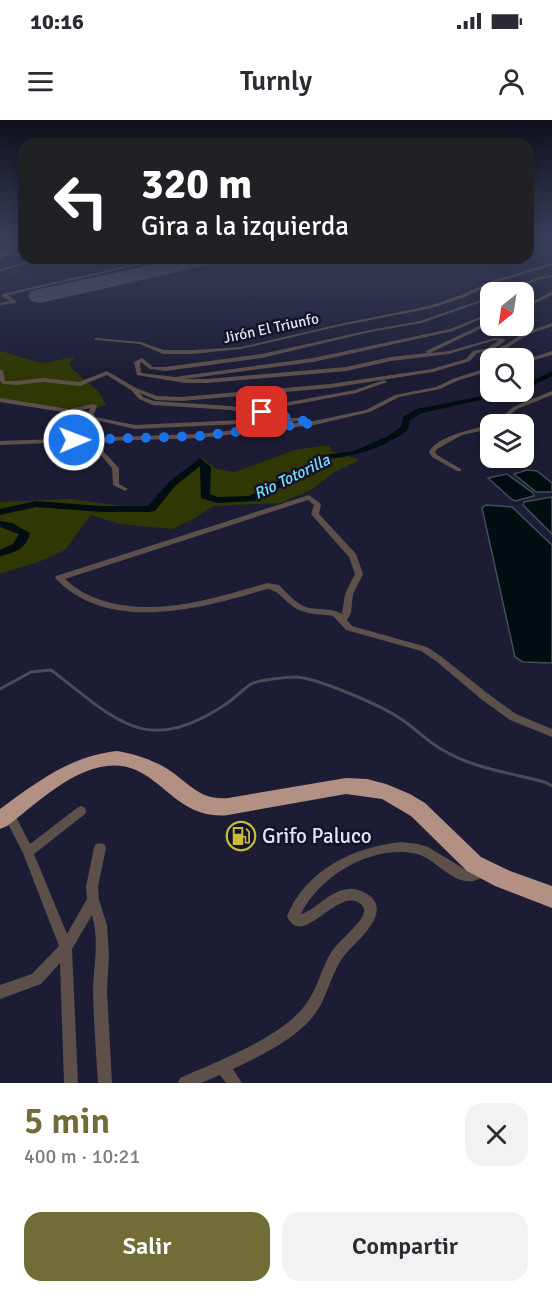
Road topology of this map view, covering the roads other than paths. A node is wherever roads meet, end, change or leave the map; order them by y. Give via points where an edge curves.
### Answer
1 (54, 283) edge
2 (491, 283) edge
3 (552, 293) edge
4 (539, 300) junction
5 (480, 301) edge
6 (534, 301) edge
7 (534, 303) edge
8 (0, 304) edge
9 (446, 312) junction
10 (480, 318) edge
11 (552, 324) edge
12 (480, 327) edge
13 (392, 328) junction
14 (365, 332) junction
15 (96, 339) dead end
16 (408, 339) junction
17 (491, 348) edge
18 (496, 348) edge
19 (480, 350) edge
20 (552, 353) edge
21 (395, 359) junction
22 (534, 359) edge
23 (433, 370) junction
24 (0, 371) edge
25 (480, 372) edge
26 (175, 379) junction
27 (134, 389) junction
28 (552, 393) edge
29 (0, 400) edge
30 (250, 411) junction
31 (508, 414) edge
32 (301, 419) junction
33 (314, 423) junction
34 (480, 429) edge
35 (104, 440) junction
36 (0, 443) edge
37 (459, 470) dead end
38 (124, 489) dead end
39 (342, 621) junction
40 (552, 733) edge
41 (81, 811) dead end
42 (4, 817) edge
43 (100, 848) dead end
44 (28, 852) junction
45 (483, 870) junction
46 (552, 897) edge
47 (93, 900) junction
48 (66, 948) junction
49 (0, 992) edge
50 (222, 1066) junction
51 (71, 1083) edge
52 (105, 1083) edge
53 (185, 1083) edge
54 (236, 1083) edge

1 - 8 street via 4,295 14,302
2 - 15 street, Jirón El Triunfo via 430,307 241,348 163,352 141,343
3 - 4 street
4 - 6 street
4 - 7 street
5 - 9 street
9 - 13 street via 430,320
9 - 14 street
10 - 16 street via 451,330
11 - 18 street via 509,346
12 - 21 street via 440,347
13 - 14 street
13 - 16 street
14 - 26 street via 240,360 165,369 152,368 142,360 137,362 139,374
16 - 26 street via 313,360
17 - 21 street via 503,340
19 - 23 street via 468,360
20 - 22 street
21 - 26 street via 311,373 207,381
23 - 27 street via 330,386 182,399 156,398
23 - 30 street via 356,391
24 - 27 street via 3,382 8,383 43,380 80,384 107,373
25 - 33 street via 438,388 397,396 368,411
27 - 30 street via 141,398 153,403
28 - 31 street
29 - 32 street via 69,411 94,406 90,414 93,418 135,427
30 - 32 street
32 - 33 street
33 - 35 street via 200,436
34 - 37 street via 460,434 434,448 434,456
35 - 36 street
35 - 38 street via 101,452 118,472 118,488
39 - 39 street via 358,574 353,556 315,514 318,504 309,497 59,578 85,596 113,607 138,610 199,605 271,585 298,608 333,613
39 - 40 street via 349,628 424,649 513,717
41 - 44 street
42 - 44 street
42 - 45 highway via 54,778 92,761 108,759 136,761 161,775 189,799 216,807 365,786 405,799
43 - 47 street
44 - 48 street
45 - 46 highway
45 - 50 street via 464,876 419,849 401,847 357,856 336,867 297,906 293,916 301,921 337,897 350,895 363,898 370,905 365,925 340,950 321,993 305,1016
47 - 48 street
47 - 52 street via 101,925 103,955 100,991
48 - 49 street via 36,979
48 - 51 street
50 - 53 street
50 - 54 street

